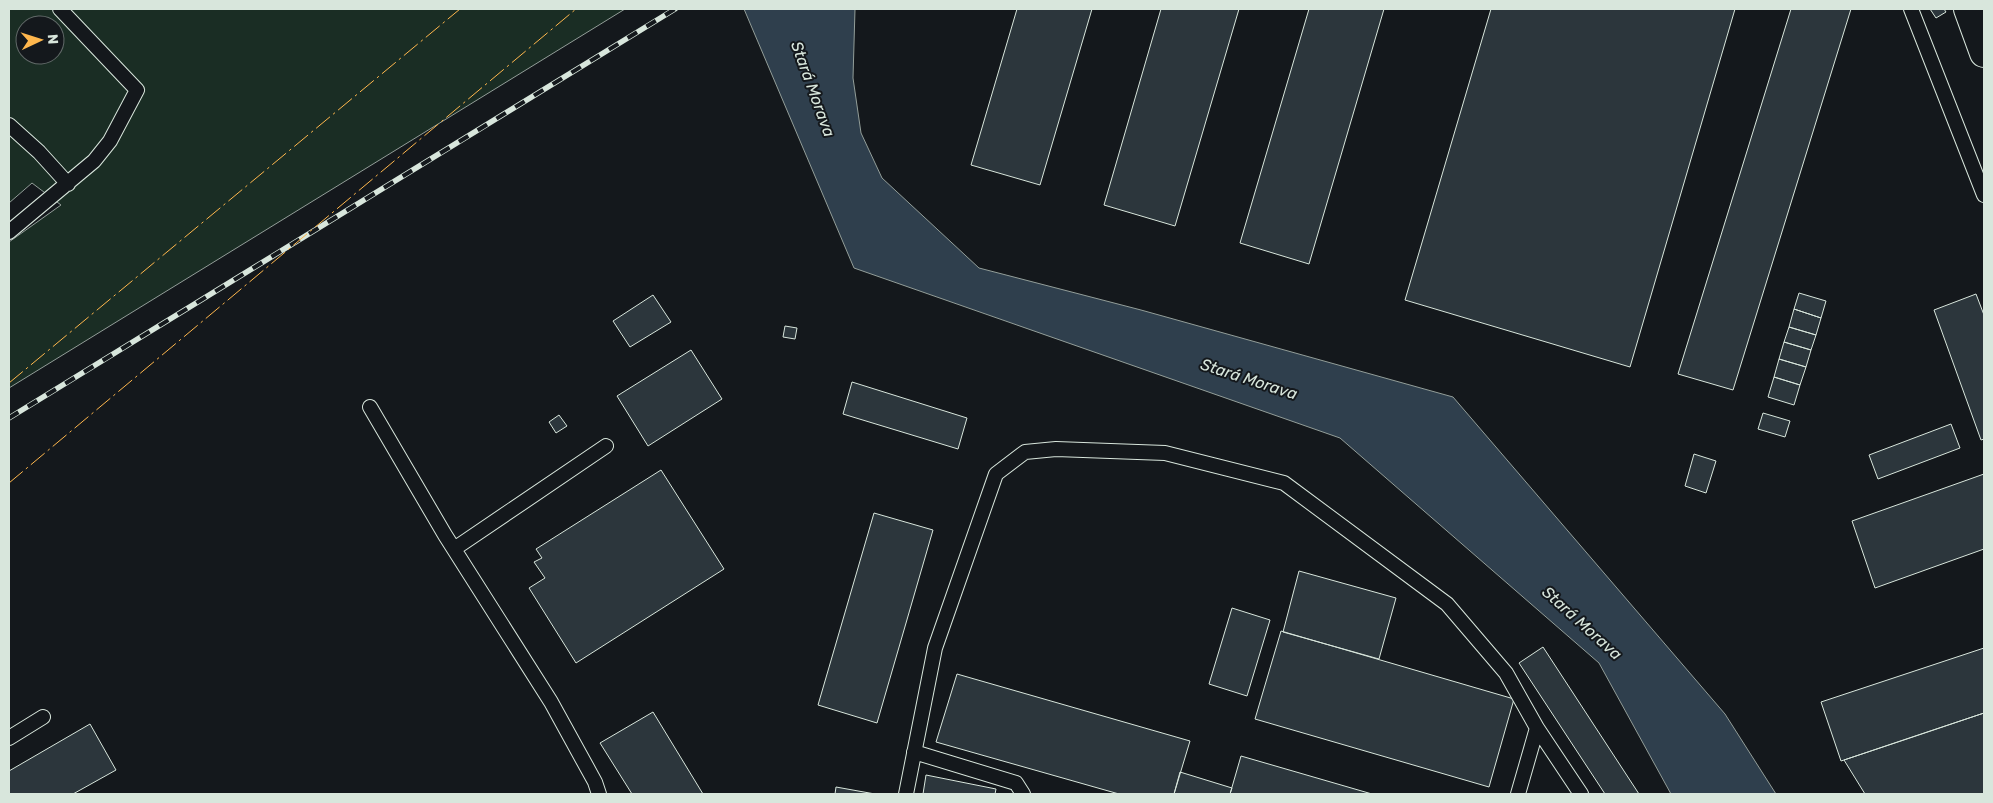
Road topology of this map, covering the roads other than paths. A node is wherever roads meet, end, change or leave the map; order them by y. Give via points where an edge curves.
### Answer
1 (60, 9) edge
2 (1911, 9) edge
3 (1968, 9) edge
4 (1984, 53) edge
5 (9, 125) edge
6 (68, 184) junction
7 (1984, 196) edge
8 (9, 232) edge
9 (370, 407) dead end
10 (606, 446) dead end
11 (454, 549) junction
12 (43, 717) dead end
13 (1537, 728) junction
14 (9, 738) edge
15 (914, 752) junction
16 (599, 794) edge
17 (906, 794) edge
18 (1023, 794) edge
19 (1518, 794) edge
20 (1580, 794) edge

1 - 6 lane via 137,90 110,141 94,161
2 - 7 lane
3 - 4 street
5 - 6 lane
6 - 8 lane
9 - 11 lane
10 - 11 lane
11 - 16 lane via 550,702
12 - 14 lane
13 - 15 lane via 1506,673 1447,604 1284,483 1165,453 1056,449 1025,452 996,474 935,648
13 - 19 lane
13 - 20 lane
15 - 17 lane
15 - 18 lane via 1016,783

